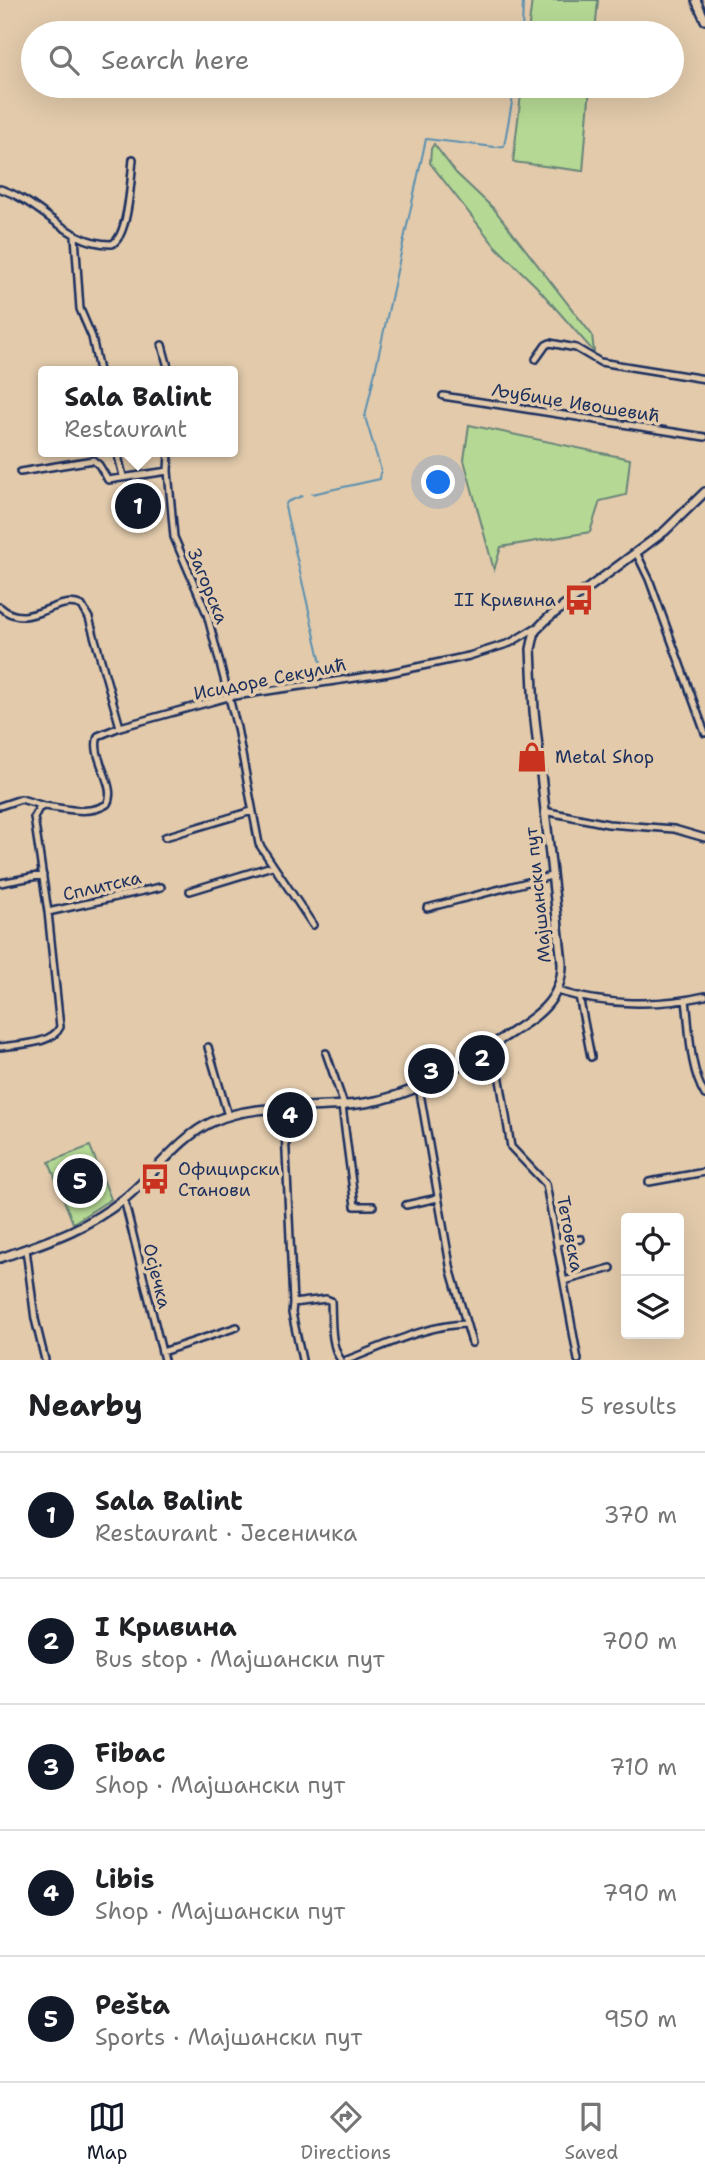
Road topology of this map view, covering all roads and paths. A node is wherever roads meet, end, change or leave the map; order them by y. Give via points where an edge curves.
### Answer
1 (696, 0) edge
2 (705, 20) edge
3 (133, 159) dead end
4 (0, 189) edge
5 (75, 236) junction
6 (162, 345) dead end
7 (536, 359) dead end
8 (98, 366) edge
9 (168, 366) edge
10 (705, 379) edge
11 (443, 396) dead end
12 (705, 438) edge
13 (118, 457) edge
14 (169, 457) edge
15 (168, 471) junction
16 (20, 472) dead end
17 (122, 476) junction
18 (705, 492) edge
19 (636, 552) junction
20 (0, 607) edge
21 (538, 627) junction
22 (228, 697) junction
23 (120, 727) junction
24 (705, 733) edge
25 (0, 806) edge
26 (44, 806) junction
27 (252, 811) junction
28 (544, 811) junction
29 (165, 836) dead end
30 (705, 838) edge
31 (272, 866) junction
32 (43, 875) junction
33 (551, 876) junction
34 (0, 883) edge
35 (161, 887) dead end
36 (190, 891) dead end
37 (427, 908) dead end
38 (48, 912) junction
39 (313, 925) dead end
40 (557, 991) junction
41 (579, 996) junction
42 (705, 996) edge
43 (686, 1000) junction
44 (494, 1043) junction
45 (208, 1047) dead end
46 (0, 1048) edge
47 (326, 1053) dead end
48 (591, 1057) dead end
49 (419, 1087) junction
50 (705, 1095) edge
51 (343, 1106) junction
52 (284, 1109) junction
53 (228, 1116) junction
54 (705, 1172) edge
55 (649, 1182) dead end
56 (438, 1198) junction
57 (124, 1199) junction
58 (406, 1205) dead end
59 (373, 1206) dead end
60 (581, 1239) dead end
61 (557, 1242) junction
62 (26, 1249) junction
63 (0, 1258) edge
64 (611, 1268) dead end
65 (564, 1281) junction
66 (293, 1303) junction
67 (466, 1324) junction
68 (237, 1327) dead end
69 (472, 1343) dead end
70 (162, 1352) junction
71 (339, 1357) edge
72 (44, 1360) edge
73 (164, 1360) edge
74 (302, 1360) edge
75 (347, 1360) edge
76 (578, 1360) edge

1 - 2 street
3 - 5 street via 119,240 108,244
4 - 5 street
5 - 8 street via 80,309
6 - 9 street
7 - 10 street via 550,343 576,348 600,362
11 - 12 street, Љубице Ивошевић
13 - 17 street
14 - 15 street, Загорска
15 - 17 street
15 - 22 street, Загорска via 174,537 207,614
16 - 17 street via 93,460 108,480
18 - 19 street via 666,531
19 - 21 street
19 - 24 street
20 - 23 street via 20,617 72,604 82,606
21 - 22 street, Исидоре Секулић via 510,643 469,656
21 - 28 street, Мајшански пут via 531,649
22 - 23 street, Исидоре Секулић
22 - 27 street, Загорска
23 - 26 street, Исидоре Секулић via 96,739 111,794 107,804 82,810
25 - 26 street via 22,799
26 - 32 street via 34,817
27 - 29 street
27 - 31 street, Загорска via 259,844
28 - 30 street via 608,824 674,829
28 - 33 street, Мајшански пут
31 - 36 street
31 - 39 street, Загорска
32 - 34 street
32 - 38 street
33 - 37 street
33 - 40 street, Мајшански пут via 562,963
35 - 38 street, Сплитска
38 - 46 street via 60,1027 55,1036
40 - 41 street
40 - 44 street via 539,1014
41 - 43 street via 643,1003
41 - 48 street
42 - 43 street
43 - 50 street via 693,1058
44 - 49 street
44 - 61 street, Тетовска via 510,1147 546,1184
45 - 53 street
47 - 51 street
49 - 51 street
49 - 56 street
51 - 52 street
51 - 59 street via 355,1206
52 - 53 street
52 - 66 street
53 - 57 street via 196,1132
54 - 55 street
56 - 58 street
56 - 67 street
57 - 62 street via 61,1238
57 - 70 street, Осјечка
60 - 61 street
61 - 65 street, Тетовска
62 - 63 street
62 - 72 street
64 - 65 street
65 - 76 street, Тетовска
66 - 71 street via 331,1301 330,1319
66 - 74 street
67 - 69 street
67 - 75 street via 423,1332
68 - 70 street
70 - 73 street, Осјечка

